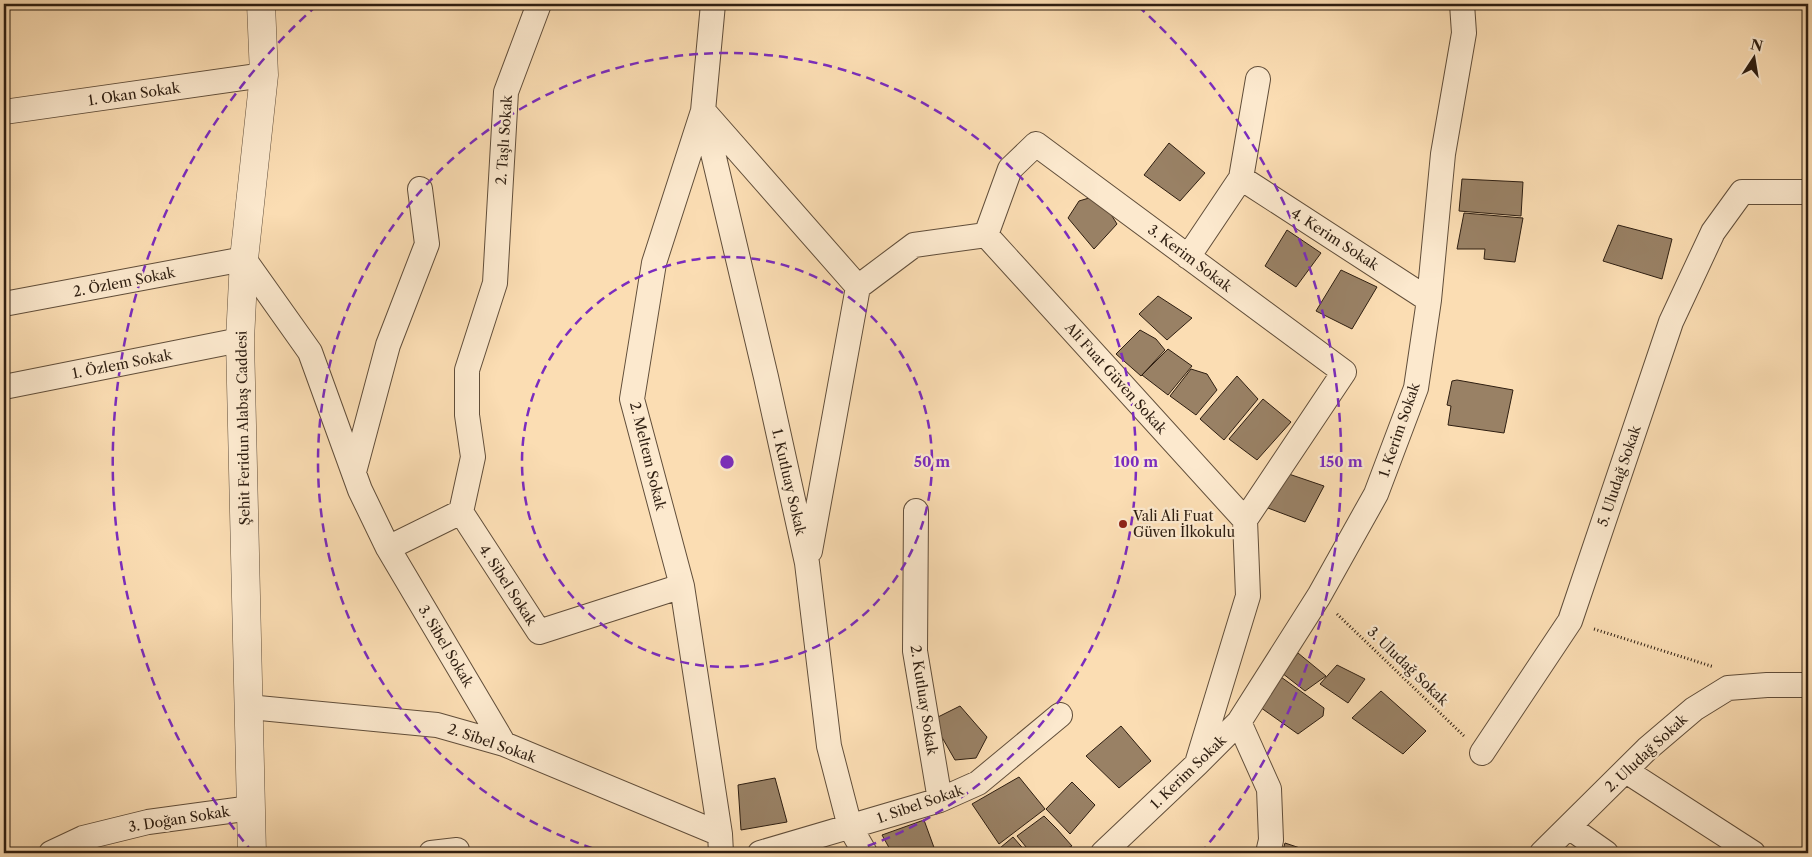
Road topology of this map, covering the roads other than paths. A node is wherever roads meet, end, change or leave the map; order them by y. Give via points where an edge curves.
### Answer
1 (261, 4) edge
2 (539, 4) edge
3 (713, 4) edge
4 (1462, 4) edge
5 (264, 75) junction
6 (1258, 79) dead end
7 (703, 111) junction
8 (4, 112) edge
9 (1242, 178) junction
10 (420, 188) dead end
11 (1808, 192) edge
12 (986, 235) junction
13 (1188, 257) junction
14 (244, 259) junction
15 (858, 287) junction
16 (1429, 300) junction
17 (4, 304) edge
18 (240, 340) junction
19 (4, 388) edge
20 (354, 472) junction
21 (916, 511) dead end
22 (461, 512) junction
23 (1245, 520) junction
24 (388, 548) junction
25 (808, 563) junction
26 (682, 586) junction
27 (1808, 685) edge
28 (249, 707) junction
29 (1060, 715) dead end
30 (1239, 722) junction
31 (504, 744) junction
32 (1482, 753) road end
33 (1197, 764) junction
34 (1626, 771) junction
35 (940, 800) junction
36 (251, 808) junction
37 (850, 827) junction
38 (1569, 827) junction
39 (720, 844) edge
40 (457, 850) dead end
41 (51, 853) edge
42 (252, 853) edge
43 (431, 853) edge
44 (760, 853) edge
45 (865, 853) edge
46 (1103, 853) edge
47 (1268, 853) edge
48 (1542, 853) edge
49 (1606, 853) edge
50 (1753, 853) edge

1 - 5 street, Şehit Feridun Alabaş Caddesi
2 - 22 street, 2. Taşlı Sokak via 506,92 495,283 467,370 467,415 473,458
3 - 7 street, 2. Meltem Sokak
4 - 16 street, 1. Kerim Sokak via 1464,33 1443,154
5 - 8 street, 1. Okan Sokak
5 - 14 street, Şehit Feridun Alabaş Caddesi
6 - 9 street
7 - 15 street
7 - 25 street, 1. Kutluay Sokak
7 - 26 street, 2. Meltem Sokak via 654,263 632,399
9 - 13 street
9 - 16 street, 4. Kerim Sokak
10 - 20 street via 427,244 388,345
11 - 32 street, 5. Uludağ Sokak via 1742,192 1713,232 1670,322 1570,621
12 - 13 street, 3. Kerim Sokak via 1010,169 1036,144
12 - 15 street via 914,245
12 - 23 street, Ali Fuat Güven Sokak
13 - 23 street, 3. Kerim Sokak via 1344,372
14 - 17 street, 2. Özlem Sokak
14 - 18 street, Şehit Feridun Alabaş Caddesi
14 - 20 street, 3. Sibel Sokak via 310,352
15 - 25 street
16 - 30 street, 1. Kerim Sokak via 1416,388 1376,494 1319,596
18 - 19 street, 1. Özlem Sokak
18 - 28 street, Şehit Feridun Alabaş Caddesi
20 - 24 street, 3. Sibel Sokak
21 - 35 street, 2. Kutluay Sokak via 915,651
22 - 24 street
22 - 26 street, 4. Sibel Sokak via 539,632
23 - 33 street via 1248,596
24 - 31 street, 3. Sibel Sokak
25 - 37 street, 1. Kutluay Sokak via 829,746
26 - 39 street, 2. Meltem Sokak
27 - 34 street, 2. Uludağ Sokak via 1766,684 1728,688 1694,708
28 - 31 street, 2. Sibel Sokak via 437,725
28 - 36 street, Şehit Feridun Alabaş Caddesi
29 - 35 street, 1. Sibel Sokak via 978,783
30 - 33 street, 1. Kerim Sokak
30 - 47 street via 1269,790 1271,840
31 - 39 street, 2. Sibel Sokak
33 - 46 street, 1. Kerim Sokak
34 - 38 street, 2. Uludağ Sokak
34 - 50 street
35 - 37 street, 1. Sibel Sokak
36 - 41 street, 3. Doğan Sokak via 148,822 83,838
36 - 42 street, Şehit Feridun Alabaş Caddesi
37 - 44 street, 1. Sibel Sokak
37 - 45 street, 1. Kutluay Sokak
38 - 48 street, 2. Uludağ Sokak
38 - 49 street
40 - 43 street

